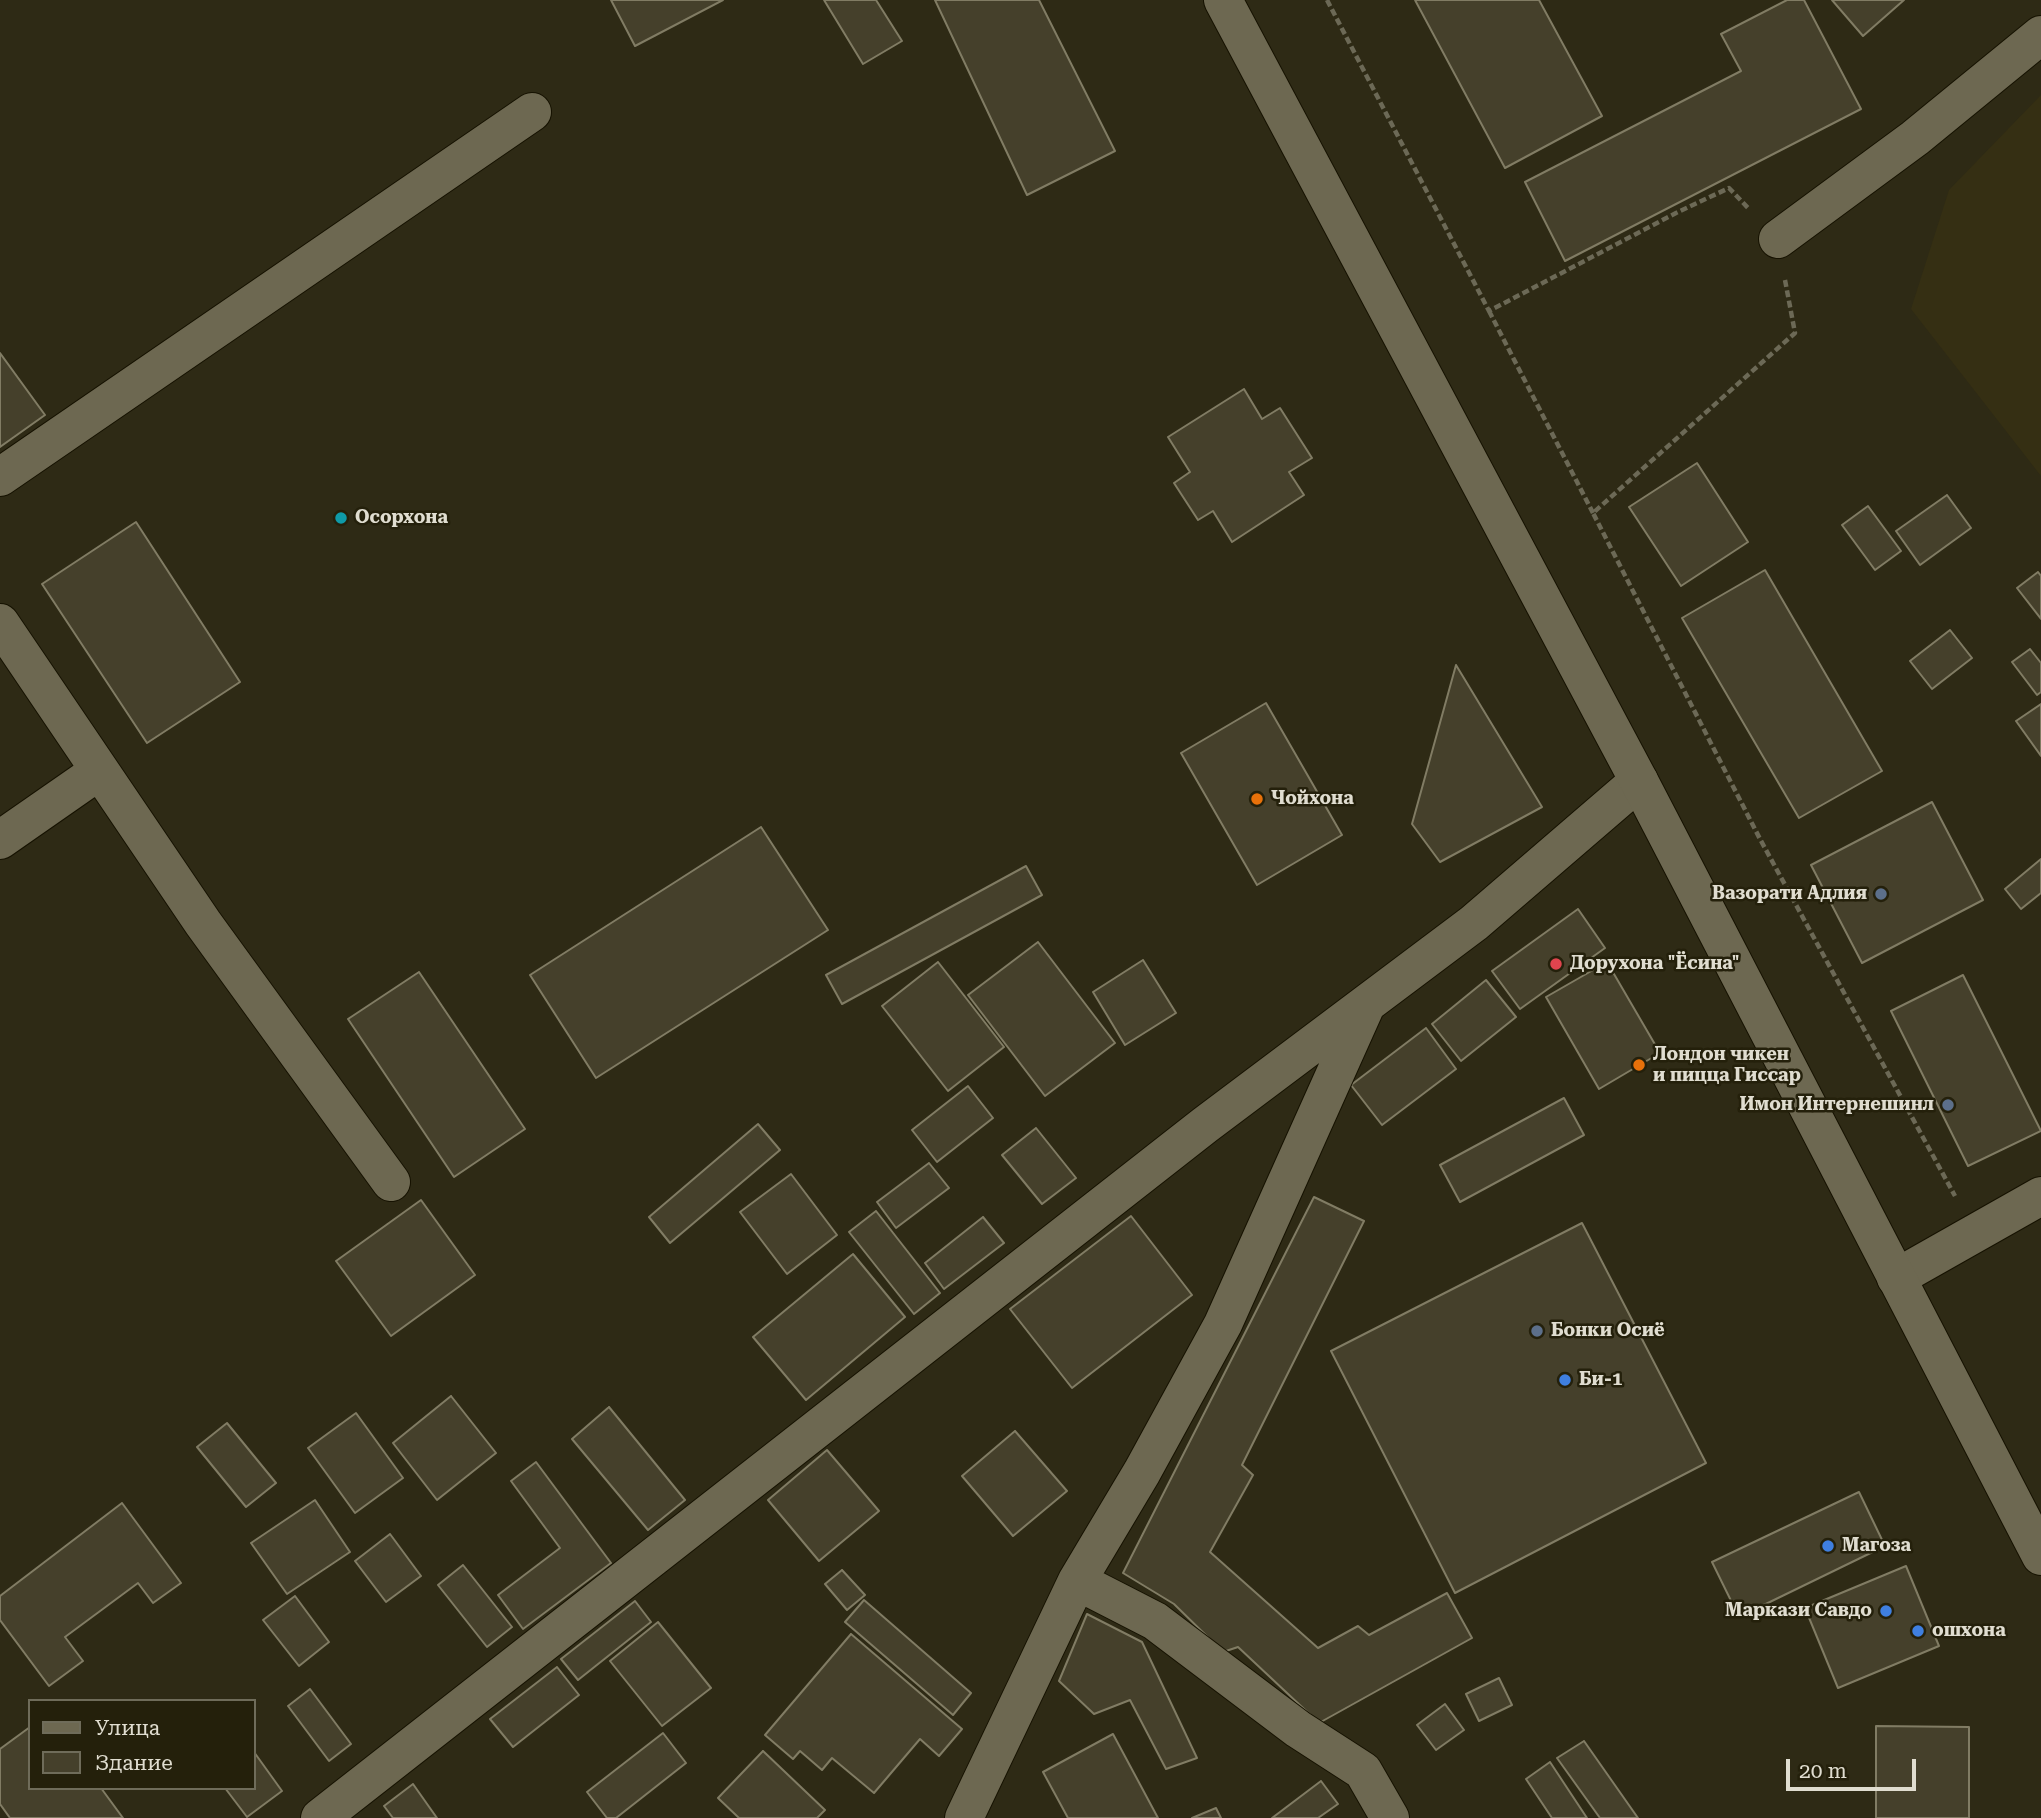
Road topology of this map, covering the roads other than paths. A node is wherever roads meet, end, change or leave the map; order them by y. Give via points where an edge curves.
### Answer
1 (1223, 0) edge
2 (2041, 35) edge
3 (532, 112) dead end
4 (1778, 239) road end
5 (0, 477) edge
6 (0, 623) edge
7 (99, 771) junction
8 (1639, 781) junction
9 (0, 840) edge
10 (1367, 1003) junction
11 (391, 1182) dead end
12 (2041, 1196) edge
13 (1896, 1278) junction
14 (2041, 1556) edge
15 (1077, 1580) junction
16 (320, 1818) edge
17 (964, 1818) edge
18 (1390, 1818) edge

1 - 8 street
2 - 4 street via 1915,138
3 - 5 street
6 - 7 street
7 - 9 street
7 - 11 street
8 - 10 street via 1474,923
8 - 13 street
10 - 15 street via 1223,1324
10 - 16 street
12 - 13 street
13 - 14 street
15 - 17 street
15 - 18 street via 1155,1621 1298,1729 1363,1771

